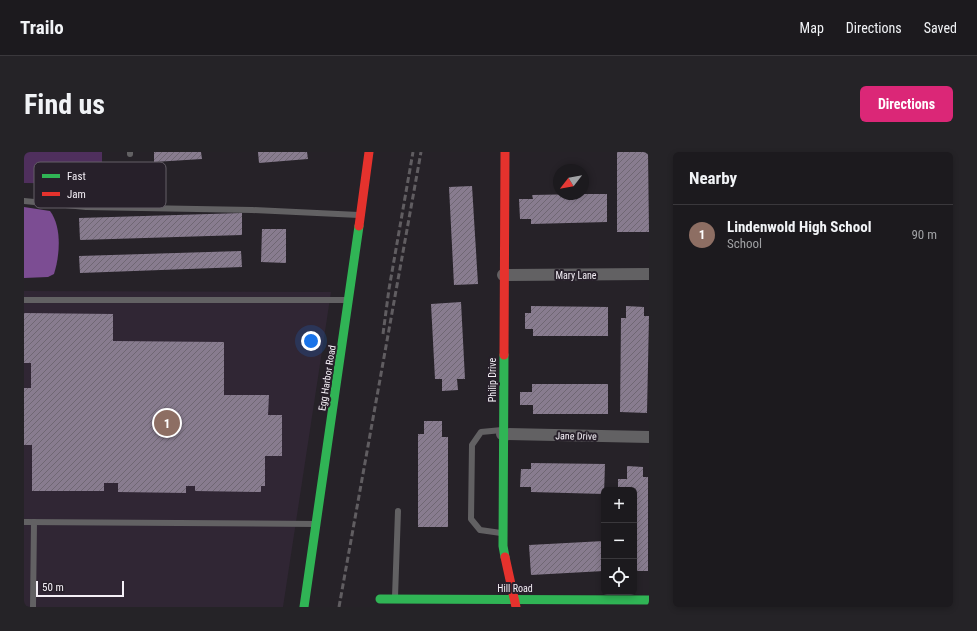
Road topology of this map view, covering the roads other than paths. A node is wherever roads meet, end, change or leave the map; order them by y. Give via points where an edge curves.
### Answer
1 (369, 152) edge
2 (505, 152) edge
3 (24, 201) edge
4 (34, 202) edge
5 (141, 208) edge
6 (360, 216) junction
7 (649, 274) edge
8 (503, 275) junction
9 (24, 300) edge
10 (350, 300) junction
11 (502, 432) junction
12 (649, 437) edge
13 (398, 511) dead end
14 (24, 522) edge
15 (34, 522) junction
16 (317, 524) junction
17 (502, 533) junction
18 (395, 599) junction
19 (649, 600) edge
20 (380, 603) edge
21 (516, 603) edge
22 (33, 607) edge
23 (304, 607) edge

1 - 6 street, Egg Harbor Road
2 - 8 street, Philip Drive
3 - 4 lane
5 - 6 lane via 252,210
6 - 10 street, Egg Harbor Road
7 - 8 street, Mary Lane
8 - 11 street, Philip Drive
9 - 10 lane
10 - 16 street, Egg Harbor Road
11 - 12 street, Jane Drive
11 - 17 street, Philip Drive
11 - 17 lane via 481,432 472,445 471,519 480,530
13 - 18 lane
14 - 15 lane
15 - 16 lane
15 - 22 lane
16 - 23 street, Egg Harbor Road
17 - 21 street, Philip Drive via 502,546
18 - 20 street, Hill Road
18 - 21 street, Hill Road
19 - 21 street, Hill Road

